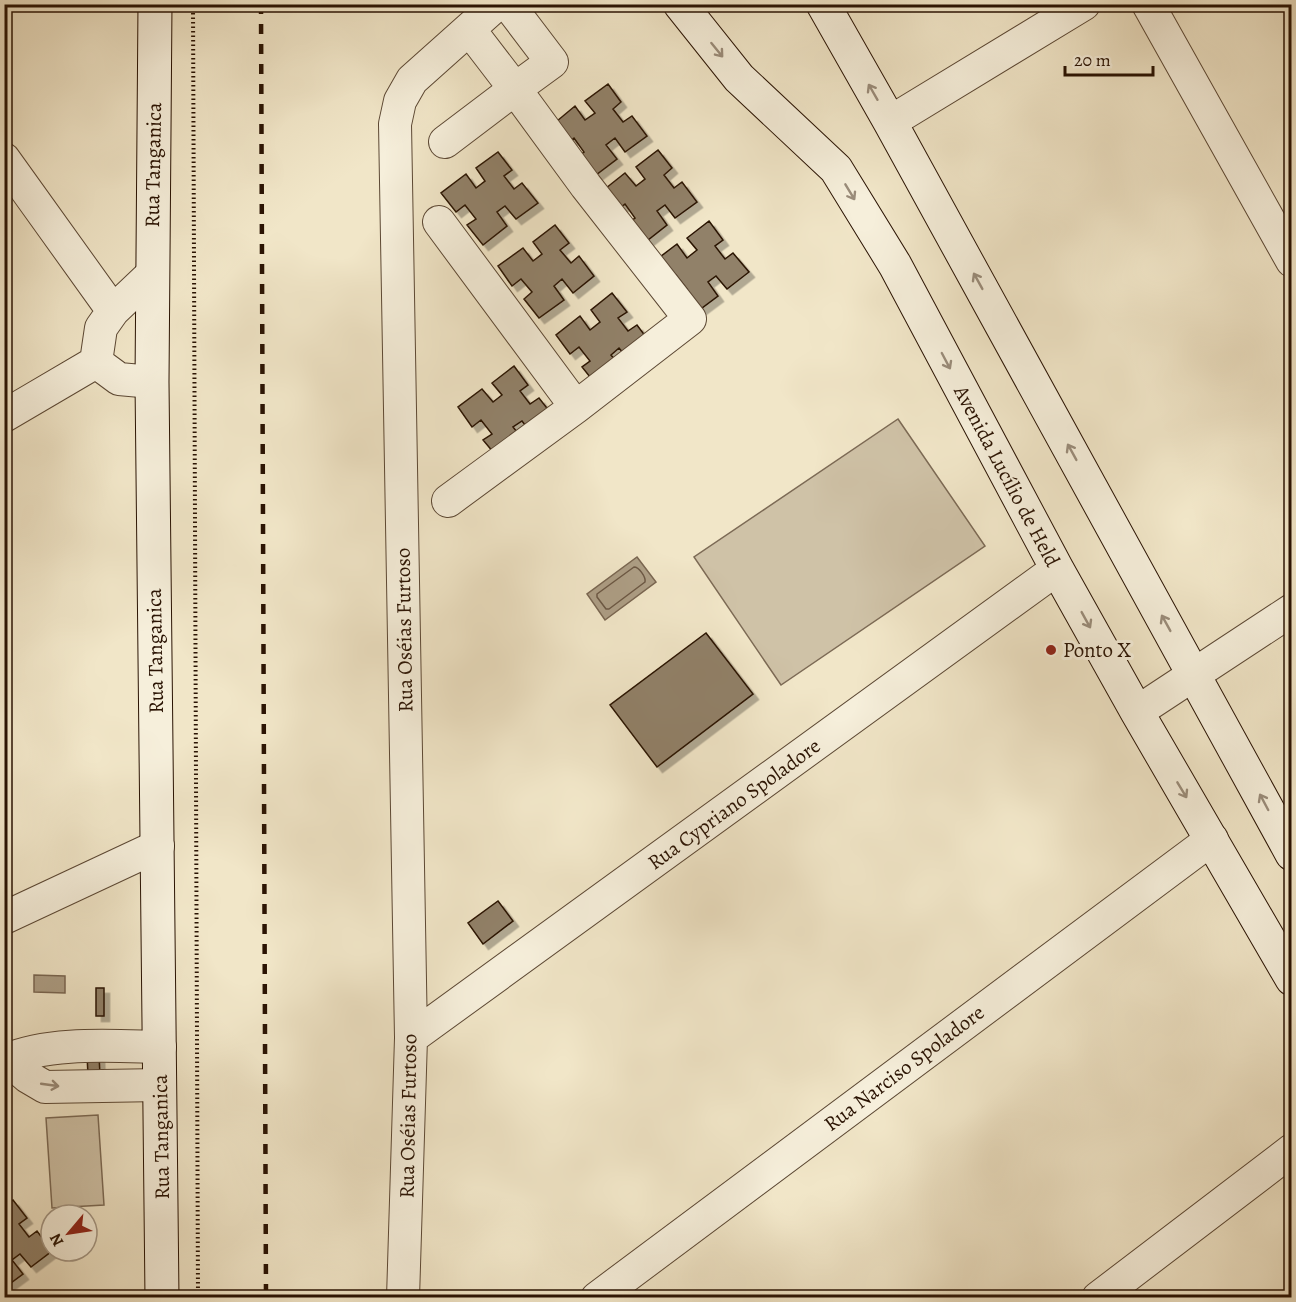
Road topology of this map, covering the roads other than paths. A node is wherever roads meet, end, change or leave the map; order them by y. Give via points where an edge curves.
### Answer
1 (155, 4) edge
2 (497, 4) edge
3 (508, 4) edge
4 (680, 4) edge
5 (823, 4) edge
6 (1084, 4) edge
7 (1148, 4) edge
8 (469, 29) junction
9 (515, 89) junction
10 (890, 122) junction
11 (445, 142) dead end
12 (4, 159) edge
13 (439, 222) dead end
14 (1291, 259) edge
15 (152, 274) junction
16 (113, 311) junction
17 (96, 362) junction
18 (152, 382) junction
19 (576, 407) junction
20 (4, 416) edge
21 (448, 501) dead end
22 (1058, 569) junction
23 (1292, 610) edge
24 (1195, 674) junction
25 (1137, 712) junction
26 (1212, 840) junction
27 (158, 846) junction
28 (1292, 854) edge
29 (4, 918) edge
30 (1292, 979) edge
31 (411, 1038) junction
32 (160, 1047) junction
33 (6, 1061) edge
34 (160, 1085) junction
35 (1292, 1150) edge
36 (162, 1298) edge
37 (403, 1298) edge
38 (597, 1298) edge
39 (1098, 1298) edge

1 - 15 main road, Rua Tanganica
2 - 8 street, Rua Oséias Furtoso
3 - 9 street via 552,62
4 -> 22 main road, Avenida Lucílio de Held via 739,78 836,169 895,265
10 -> 5 main road
6 - 10 street
7 - 14 street
8 - 9 street
8 - 31 street, Rua Oséias Furtoso via 412,80 400,101 395,124
9 - 11 street
9 - 19 street via 690,319
24 -> 10 main road
12 - 16 street
13 - 19 street
15 - 16 street
15 - 18 main road, Rua Tanganica
16 - 17 street via 101,328
17 - 18 street via 118,379
17 - 20 street
18 - 27 main road, Rua Tanganica
19 - 21 street
22 -> 25 main road, Avenida Lucílio de Held
22 - 31 street, Rua Cypriano Spoladore
23 - 24 street
24 - 25 street
28 -> 24 main road
25 -> 26 main road, Avenida Lucílio de Held
26 - 30 main road, Avenida Lucílio de Held
26 - 38 street, Rua Narciso Spoladore
27 - 29 street
27 - 32 main road, Rua Tanganica
31 - 37 street, Rua Oséias Furtoso
32 - 33 street via 99,1046 25,1052
32 - 34 main road, Rua Tanganica
33 -> 34 street via 45,1087
34 - 36 main road, Rua Tanganica
35 - 39 street

